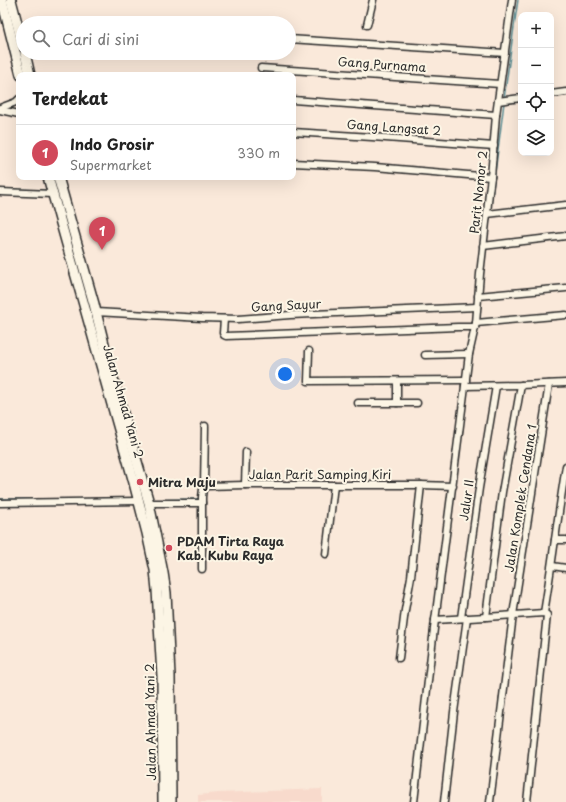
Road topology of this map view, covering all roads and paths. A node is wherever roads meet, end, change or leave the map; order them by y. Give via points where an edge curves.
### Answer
1 (2, 0) edge
2 (11, 0) edge
3 (373, 0) edge
4 (512, 0) edge
5 (16, 19) edge
6 (367, 25) dead end
7 (296, 39) edge
8 (505, 53) junction
9 (16, 55) edge
10 (17, 60) edge
11 (27, 60) edge
12 (261, 68) dead end
13 (20, 72) edge
14 (29, 72) edge
15 (500, 84) junction
16 (566, 92) edge
17 (554, 94) edge
18 (518, 98) edge
19 (296, 100) edge
20 (502, 100) junction
21 (16, 102) edge
22 (0, 109) edge
23 (16, 113) edge
24 (496, 114) junction
25 (296, 132) edge
26 (494, 146) junction
27 (296, 163) edge
28 (491, 177) junction
29 (49, 180) edge
30 (59, 180) edge
31 (0, 192) edge
32 (53, 194) junction
33 (566, 205) edge
34 (488, 214) junction
35 (566, 236) edge
36 (484, 246) junction
37 (566, 288) edge
38 (478, 296) junction
39 (477, 307) junction
40 (96, 312) junction
41 (566, 315) edge
42 (224, 319) junction
43 (475, 325) junction
44 (309, 351) dead end
45 (469, 354) junction
46 (425, 355) dead end
47 (107, 373) junction
48 (397, 381) junction
49 (466, 383) junction
50 (566, 383) edge
51 (549, 384) junction
52 (521, 385) junction
53 (496, 386) junction
54 (358, 403) dead end
55 (397, 403) junction
56 (417, 403) dead end
57 (205, 426) dead end
58 (246, 452) dead end
59 (566, 466) edge
60 (245, 484) junction
61 (421, 484) junction
62 (452, 486) junction
63 (204, 488) junction
64 (334, 488) junction
65 (564, 497) edge
66 (143, 500) junction
67 (202, 500) junction
68 (0, 503) edge
69 (555, 540) junction
70 (566, 540) edge
71 (326, 554) dead end
72 (552, 566) junction
73 (566, 568) edge
74 (202, 569) dead end
75 (544, 613) junction
76 (513, 616) junction
77 (486, 617) junction
78 (464, 618) junction
79 (436, 620) junction
80 (399, 658) dead end
81 (162, 802) edge
82 (171, 802) edge
83 (414, 802) edge
84 (444, 802) edge
85 (490, 802) edge
86 (527, 802) edge

1 - 9 highway
2 - 5 highway
3 - 6 street
4 - 8 street, Parit Nomor 2
7 - 8 street
8 - 15 street, Parit Nomor 2
10 - 13 highway
11 - 14 highway
12 - 15 street, Gang Purnama
15 - 20 street, Parit Nomor 2
16 - 17 street
18 - 20 street
19 - 24 street
20 - 24 street, Parit Nomor 2
21 - 22 street
22 - 23 street
24 - 26 street, Parit Nomor 2
25 - 26 street, Gang Langsat 2
26 - 28 street, Parit Nomor 2
27 - 28 street
28 - 34 street, Parit Nomor 2
29 - 32 highway, Jalan Ahmad Yani 2
30 - 40 highway, Jalan Ahmad Yani 2
31 - 32 street
32 - 47 highway, Jalan Ahmad Yani 2
33 - 34 street
34 - 36 street, Parit Nomor 2
35 - 36 street
36 - 38 street, Parit Nomor 2
37 - 38 street
38 - 39 street, Parit Nomor 2
39 - 42 street, Gang Sayur
39 - 43 street, Parit Nomor 2
40 - 42 street, Gang Sayur
40 - 47 highway, Jalan Ahmad Yani 2
41 - 43 street
42 - 43 street via 223,333 226,336
43 - 45 street, Parit Nomor 2
44 - 48 street via 308,381
45 - 46 street
45 - 49 street, Parit Nomor 2
47 - 66 highway, Jalan Ahmad Yani 2
48 - 49 street
48 - 55 street
49 - 53 street
49 - 62 street, Parit Nomor 2
50 - 51 street
51 - 52 street
51 - 76 street, Jalan Komplek Cendana 1
52 - 53 street
52 - 77 street via 502,492
53 - 78 street, Jalur II via 479,488
54 - 55 street
55 - 56 street
57 - 63 street
58 - 60 street
59 - 65 street
60 - 63 street, Jalan Parit Samping Kiri via 208,485
60 - 64 street, Jalan Parit Samping Kiri
61 - 62 street, Jalan Parit Samping Kiri
61 - 64 street, Jalan Parit Samping Kiri
61 - 80 street
62 - 79 street, Parit Nomor 2
63 - 67 street
64 - 71 street
65 - 69 street
66 - 67 street
66 - 68 street
66 - 81 highway, Jalan Ahmad Yani 2 via 158,590 162,676
66 - 82 highway, Jalan Ahmad Yani 2 via 159,555 166,593 170,676
67 - 74 street
69 - 70 street
69 - 72 street
72 - 73 street
72 - 75 street
75 - 76 street
75 - 86 street via 547,616
76 - 77 street
76 - 85 street, Jalan Komplek Cendana 1
77 - 78 street
78 - 79 street
78 - 84 street, Jalur II
79 - 83 street, Parit Nomor 2

